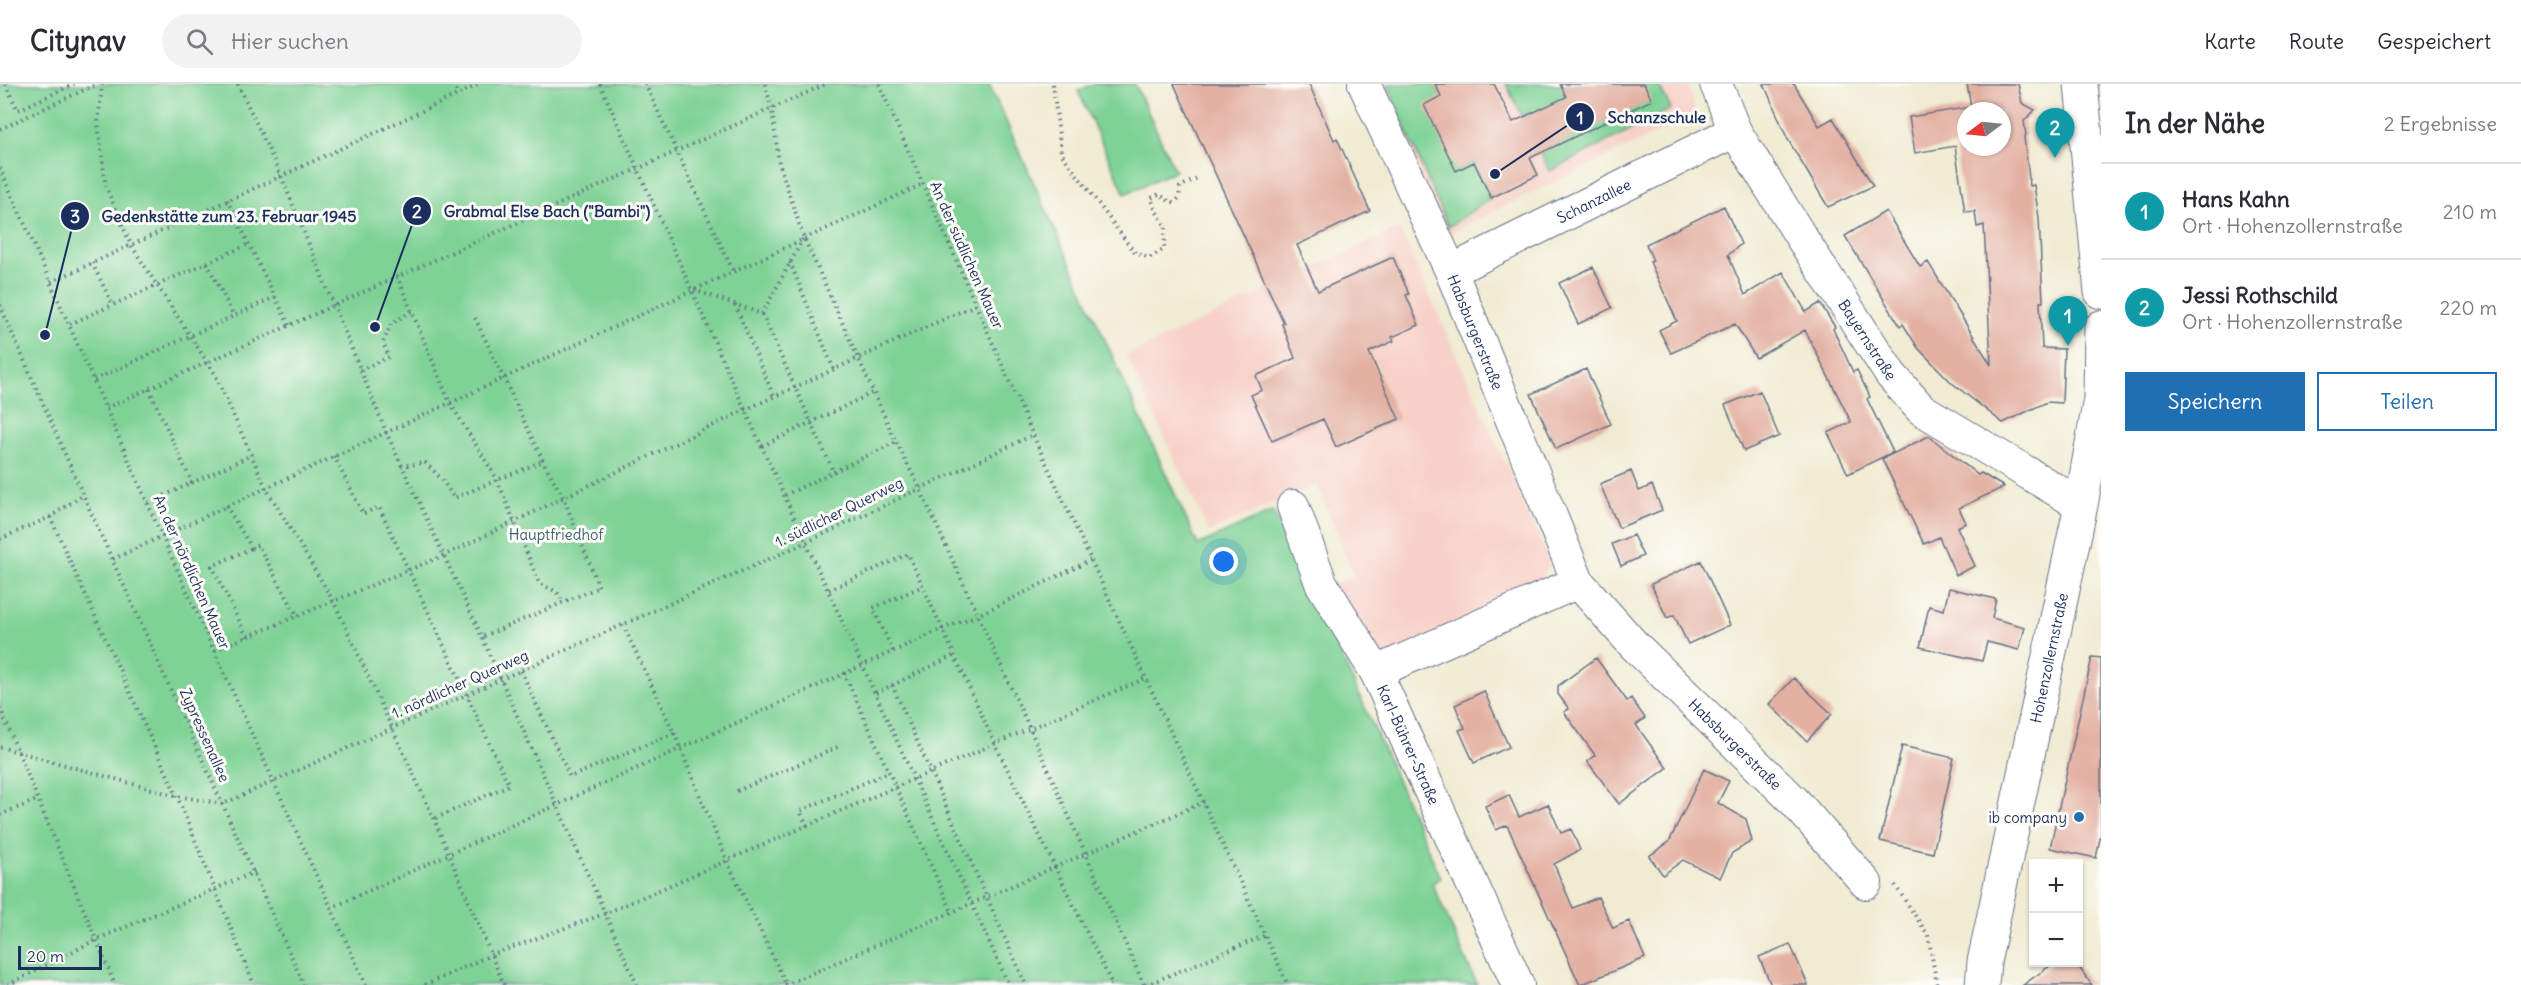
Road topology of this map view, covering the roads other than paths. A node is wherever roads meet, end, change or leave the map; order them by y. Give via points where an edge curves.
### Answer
1 (1364, 84) edge
2 (1716, 84) edge
3 (2089, 97) edge
4 (1735, 131) junction
5 (1451, 271) junction
6 (2101, 292) edge
7 (2101, 327) edge
8 (2101, 401) edge
9 (1293, 506) dead end
10 (2091, 513) edge
11 (1578, 582) junction
12 (1376, 672) junction
13 (1866, 884) dead end
14 (1518, 985) edge
15 (1982, 985) edge

1 - 5 street, Habsburgerstraße
2 - 4 street, Bayernstraße
3 - 6 main road
4 - 5 street, Schanzallee
4 - 10 street, Bayernstraße via 1891,375 1921,409
5 - 11 street, Habsburgerstraße
7 - 8 main road, Hohenzollernstraße
8 - 10 main road, Hohenzollernstraße
9 - 12 street, Karl-Bührer-Straße via 1321,583
10 - 15 main road, Hohenzollernstraße via 1986,950
11 - 12 street
11 - 13 street, Habsburgerstraße via 1634,644 1795,802
12 - 14 street, Karl-Bührer-Straße

